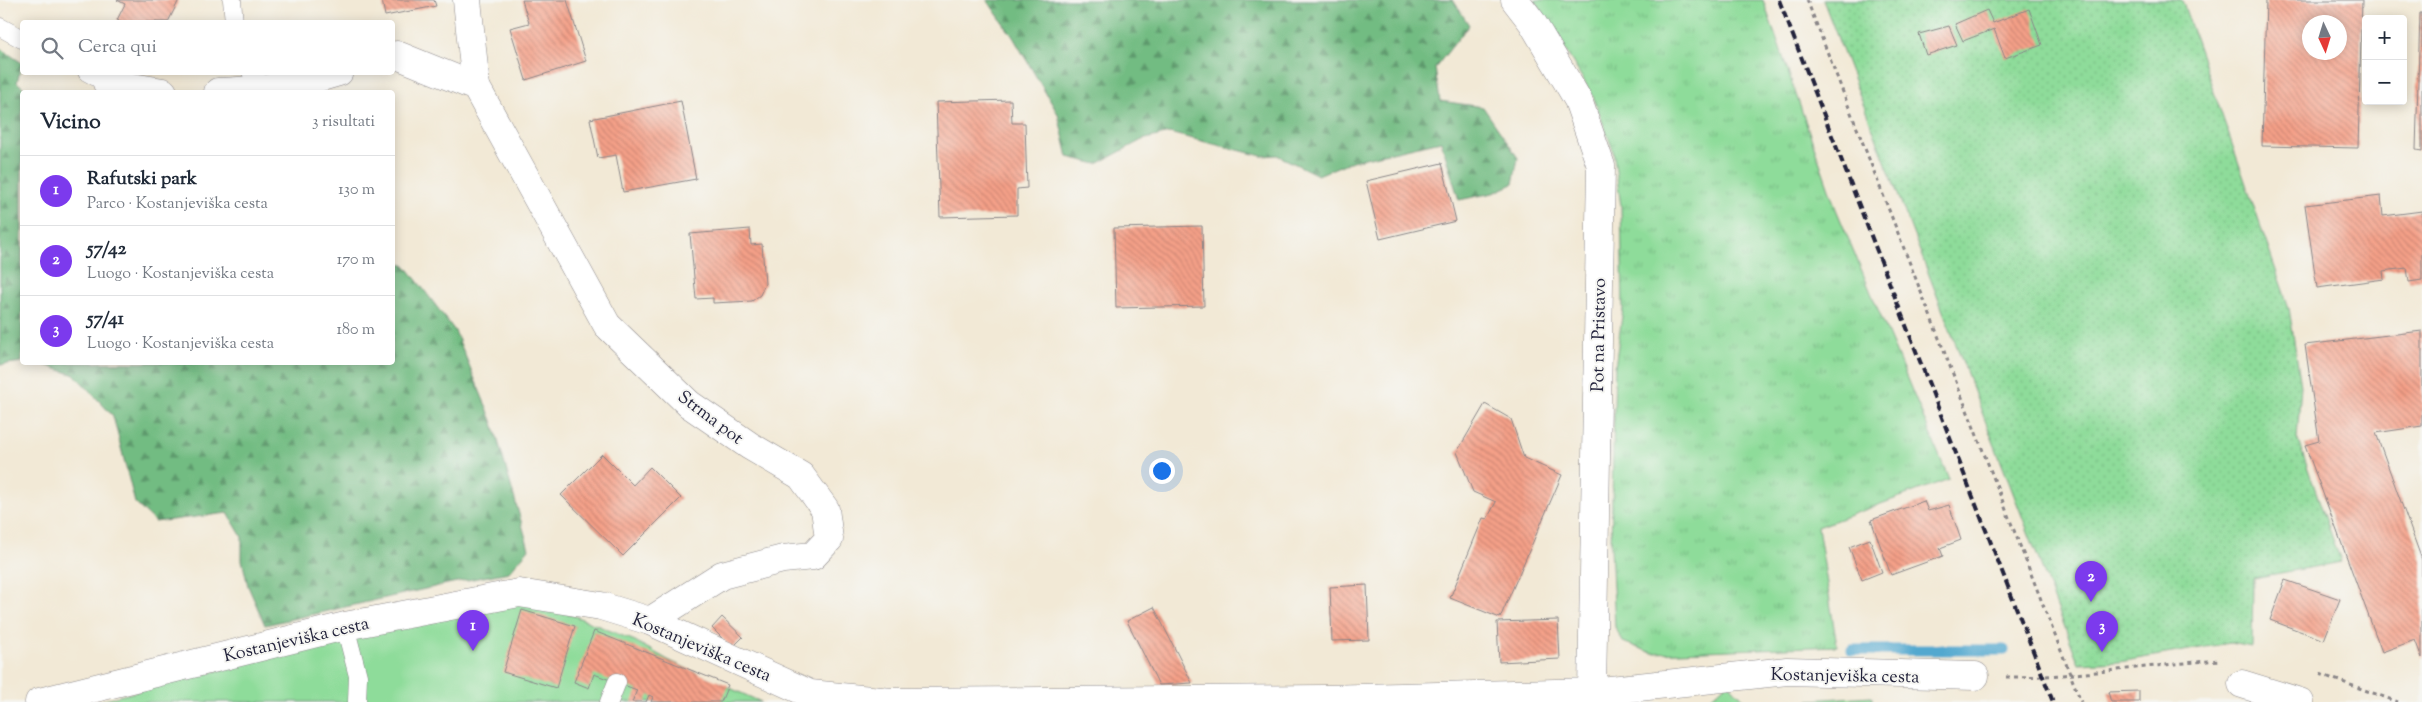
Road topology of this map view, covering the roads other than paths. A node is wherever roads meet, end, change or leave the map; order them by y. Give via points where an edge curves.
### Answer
1 (232, 0) edge
2 (467, 0) edge
3 (1515, 0) edge
4 (234, 20) edge
5 (0, 27) edge
6 (20, 38) edge
7 (395, 55) edge
8 (328, 75) edge
9 (97, 78) edge
10 (258, 81) edge
11 (476, 87) junction
12 (154, 90) edge
13 (225, 90) edge
14 (650, 621) junction
15 (345, 626) junction
16 (1975, 676) road end
17 (617, 682) dead end
18 (2242, 684) dead end
19 (1593, 697) edge
20 (39, 702) edge
21 (357, 702) edge
22 (609, 702) edge
23 (2300, 702) edge

1 - 4 lane
2 - 11 street, Strma pot
3 - 19 street, Pot na Pristavo via 1532,22 1578,100 1601,166
5 - 6 lane
7 - 11 street
8 - 10 street via 299,84
9 - 12 street
10 - 13 street
11 - 14 street, Strma pot via 608,325 688,404 801,476 825,509 829,539 813,556 783,559 722,575
14 - 15 street, Kostanjeviška cesta via 601,606 519,592
14 - 19 street, Kostanjeviška cesta via 810,694 892,702
15 - 20 street, Kostanjeviška cesta
15 - 21 lane via 358,676
16 - 19 street, Kostanjeviška cesta via 1787,671
17 - 22 lane
18 - 23 street

